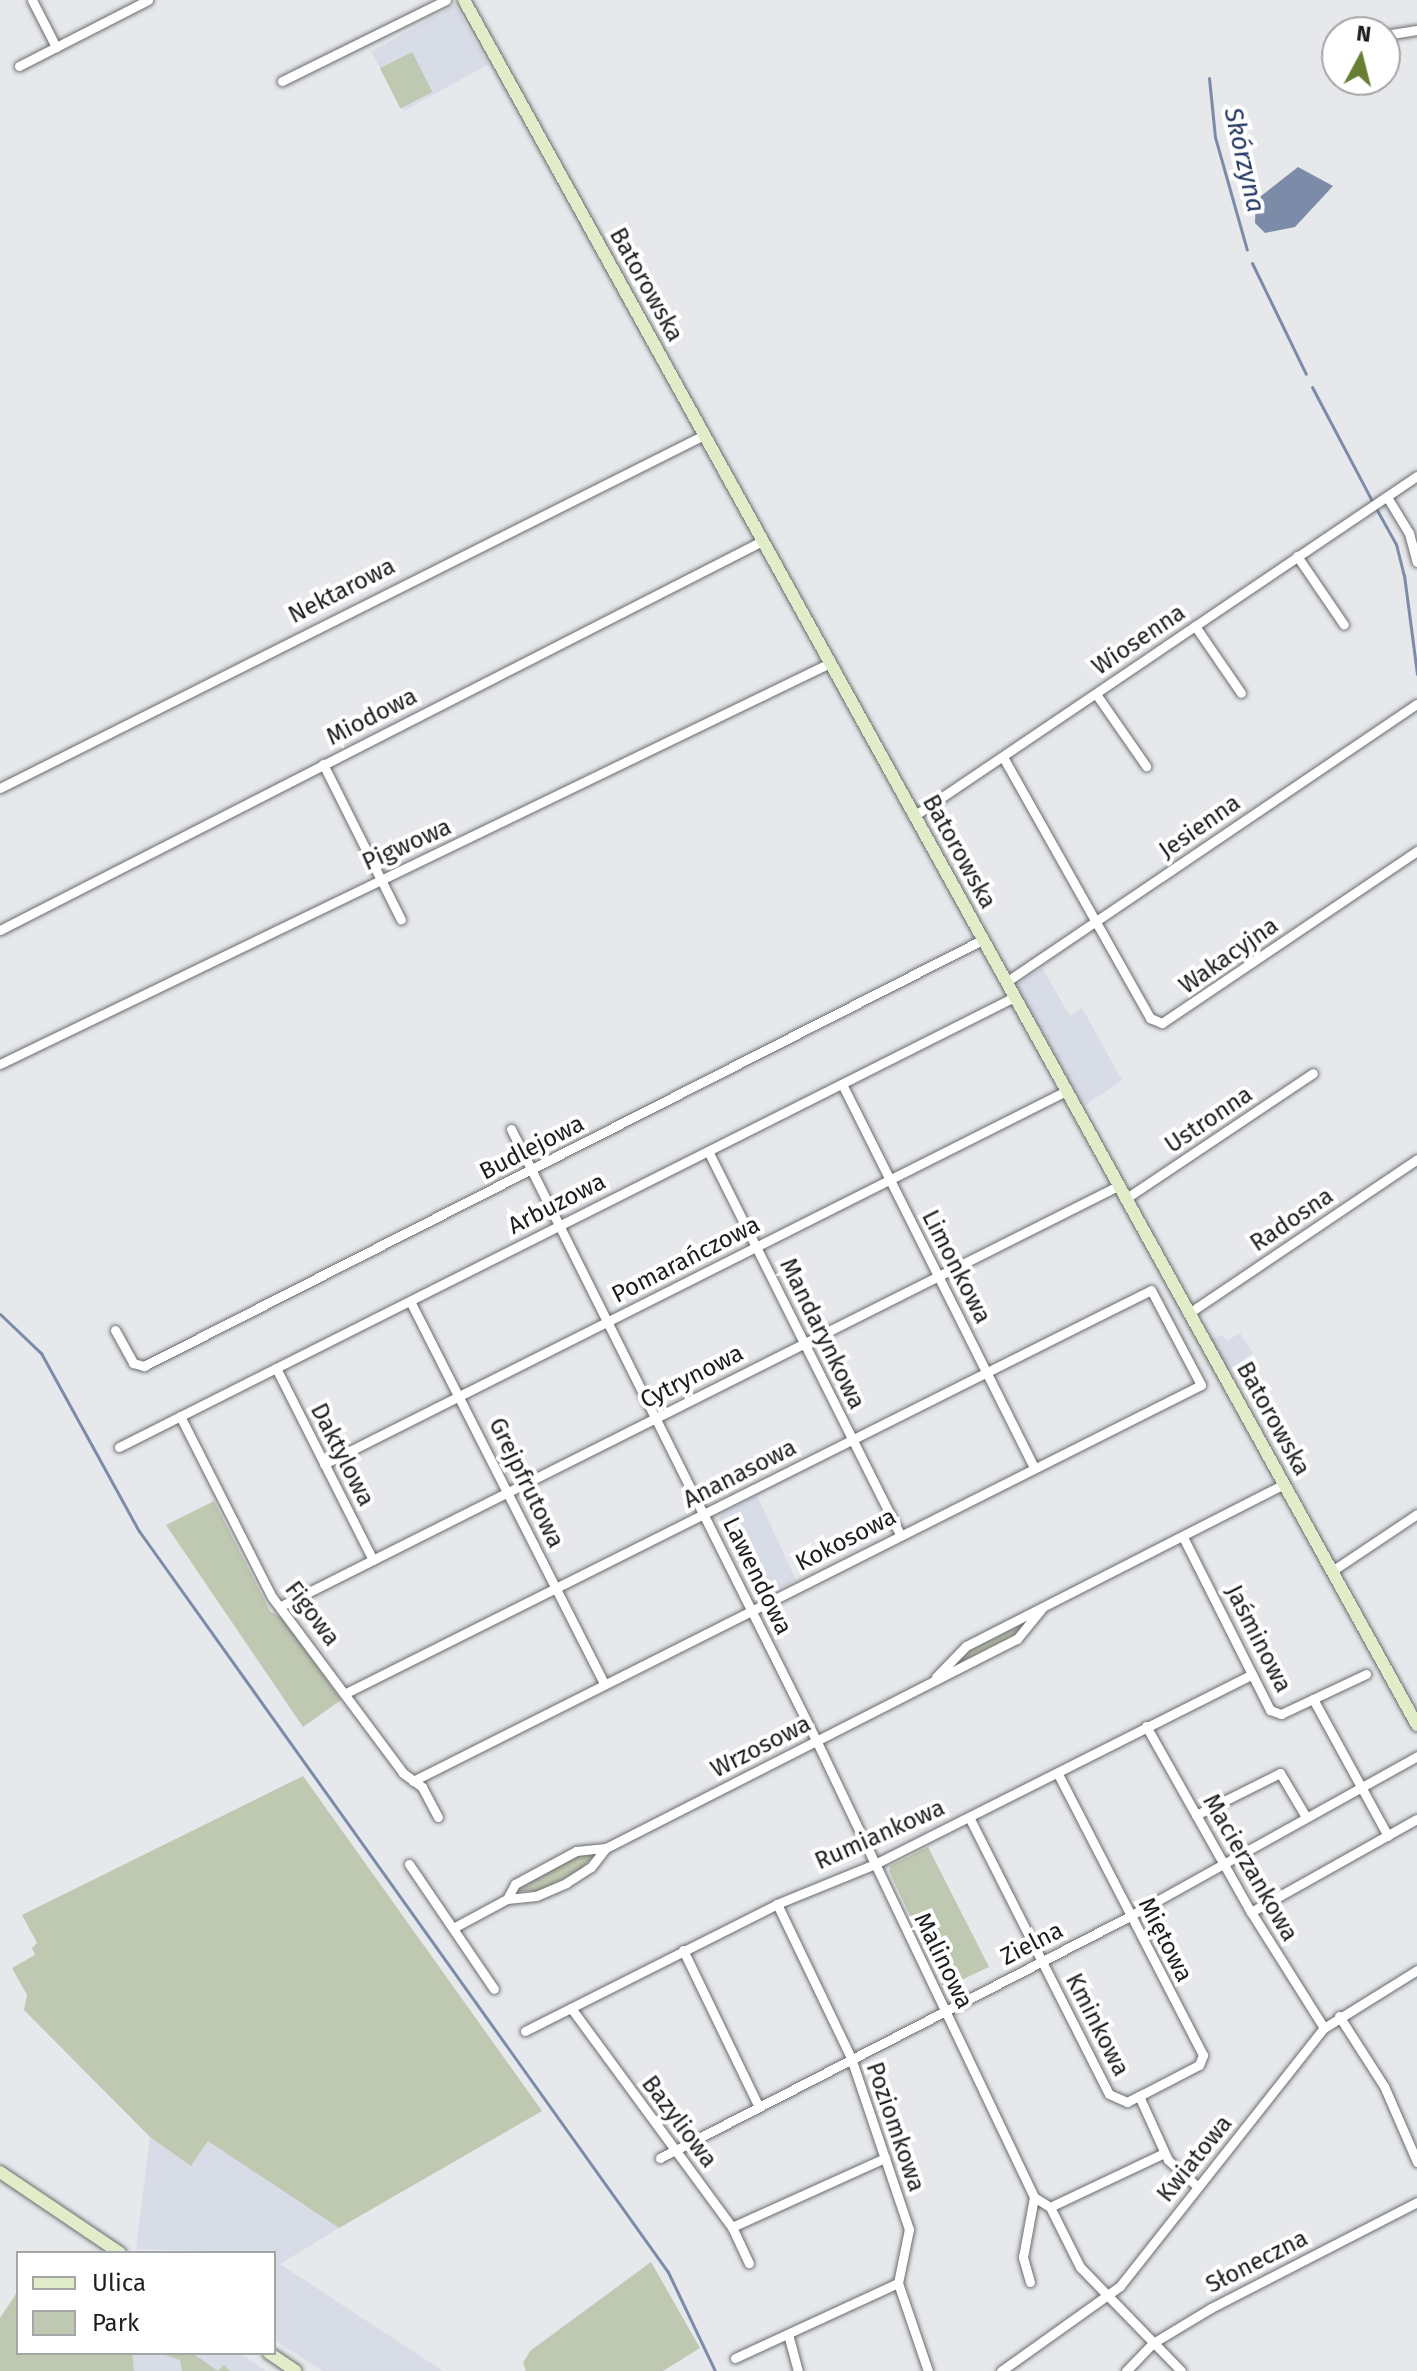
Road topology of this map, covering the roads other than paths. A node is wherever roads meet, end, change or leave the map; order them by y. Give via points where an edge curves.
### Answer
1 (32, 0) edge
2 (148, 0) edge
3 (446, 0) edge
4 (464, 0) edge
5 (56, 47) junction
6 (19, 66) dead end
7 (282, 81) dead end
8 (704, 435) junction
9 (1417, 476) edge
10 (1387, 497) junction
11 (762, 541) junction
12 (1297, 556) junction
13 (1417, 562) edge
14 (1344, 625) dead end
15 (1195, 626) junction
16 (830, 663) junction
17 (1241, 693) dead end
18 (1096, 694) junction
19 (1417, 704) edge
20 (1003, 757) junction
21 (323, 764) junction
22 (1146, 766) dead end
23 (0, 788) edge
24 (914, 816) junction
25 (1417, 851) edge
26 (380, 877) junction
27 (401, 920) dead end
28 (1098, 923) junction
29 (0, 930) edge
30 (982, 940) junction
31 (1006, 982) junction
32 (1014, 997) junction
33 (0, 1064) edge
34 (1313, 1073) dead end
35 (842, 1084) junction
36 (1066, 1091) junction
37 (511, 1129) dead end
38 (708, 1151) junction
39 (1417, 1159) edge
40 (532, 1171) junction
41 (890, 1180) junction
42 (1118, 1186) junction
43 (1125, 1199) junction
44 (559, 1226) junction
45 (757, 1247) junction
46 (938, 1276) junction
47 (1151, 1290) joint
48 (410, 1301) junction
49 (1189, 1313) junction
50 (608, 1322) junction
51 (115, 1330) dead end
52 (804, 1343) junction
53 (276, 1368) junction
54 (986, 1372) junction
55 (460, 1396) junction
56 (180, 1416) junction
57 (655, 1417) junction
58 (852, 1440) junction
59 (119, 1447) dead end
60 (324, 1464) junction
61 (1034, 1468) junction
62 (1284, 1484) junction
63 (508, 1491) junction
64 (704, 1514) junction
65 (1417, 1514) edge
66 (900, 1535) junction
67 (1183, 1537) junction
68 (373, 1560) junction
69 (1332, 1571) junction
70 (556, 1588) junction
71 (283, 1605) junction
72 (1042, 1608) junction
73 (752, 1610) junction
74 (1252, 1674) junction
75 (1366, 1674) dead end
76 (934, 1680) junction
77 (604, 1684) junction
78 (346, 1693) junction
79 (1313, 1699) junction
80 (1417, 1725) edge
81 (1146, 1726) junction
82 (817, 1742) junction
83 (1417, 1756) edge
84 (1057, 1772) junction
85 (413, 1781) junction
86 (1362, 1786) junction
87 (1196, 1815) junction
88 (438, 1817) dead end
89 (969, 1817) junction
90 (1306, 1817) junction
91 (1417, 1819) edge
92 (1388, 1836) junction
93 (606, 1848) junction
94 (409, 1864) dead end
95 (875, 1864) junction
96 (1224, 1865) junction
97 (507, 1899) junction
98 (777, 1904) junction
99 (1251, 1912) junction
100 (1130, 1916) junction
101 (455, 1927) junction
102 (683, 1950) junction
103 (1042, 1962) junction
104 (1417, 1970) edge
105 (494, 1989) dead end
106 (571, 2008) junction
107 (944, 2010) junction
108 (1339, 2016) junction
109 (1324, 2028) junction
110 (525, 2031) dead end
111 (851, 2058) junction
112 (1139, 2096) junction
113 (758, 2105) junction
114 (674, 2148) junction
115 (1164, 2153) junction
116 (660, 2158) dead end
117 (885, 2158) junction
118 (1417, 2162) edge
119 (0, 2172) edge
120 (1198, 2187) junction
121 (1034, 2197) junction
122 (1417, 2202) edge
123 (1050, 2207) junction
124 (732, 2227) junction
125 (117, 2251) edge
126 (749, 2263) dead end
127 (1030, 2282) dead end
128 (898, 2283) junction
129 (1110, 2297) junction
130 (788, 2334) junction
131 (1153, 2343) junction
132 (272, 2355) edge
133 (735, 2358) dead end
134 (296, 2371) edge
135 (798, 2371) edge
136 (928, 2371) edge
137 (1001, 2371) edge
138 (1126, 2371) edge
139 (1181, 2371) edge

1 - 5 street
2 - 5 street
3 - 7 street
4 - 8 street, Batorowska
5 - 6 street
8 - 11 street, Batorowska
8 - 23 street, Nektarowa
9 - 10 street, Wiosenna
10 - 12 street, Wiosenna
10 - 13 street via 1409,533
11 - 16 street, Batorowska
11 - 21 street, Miodowa
12 - 14 street
12 - 15 street, Wiosenna
15 - 17 street
15 - 18 street, Wiosenna
16 - 24 street, Batorowska
16 - 26 street, Pigwowa via 391,877
18 - 20 street, Wiosenna
18 - 22 street
19 - 28 street, Jesienna
20 - 24 street, Wiosenna
20 - 28 street
21 - 26 street
21 - 29 street, Miodowa
24 - 30 street, Batorowska
25 - 28 street, Wakacyjna via 1162,1023 1150,1018
26 - 27 street
26 - 33 street, Pigwowa
28 - 31 street, Jesienna
30 - 31 street, Batorowska
30 - 40 street, Budlejowa
31 - 32 street, Batorowska
32 - 35 street, Arbuzowa
32 - 36 street, Batorowska
34 - 43 street, Ustronna
35 - 38 street, Arbuzowa
35 - 41 street, Limonkowa
36 - 41 street, Pomarańczowa
36 - 42 street, Batorowska
37 - 40 street, Lawendowa
38 - 44 street, Arbuzowa
38 - 45 street, Mandarynkowa
39 - 49 street, Radosna
40 - 44 street, Lawendowa
40 - 51 street, Budlejowa via 144,1366 133,1363
41 - 45 street, Pomarańczowa
41 - 46 street, Limonkowa
42 - 43 street, Batorowska
42 - 46 street, Cytrynowa
43 - 49 street, Batorowska
44 - 48 street, Arbuzowa
44 - 50 street, Lawendowa
45 - 50 street, Pomarańczowa
45 - 52 street, Mandarynkowa
46 - 52 street, Cytrynowa
46 - 54 street, Limonkowa
47 - 54 street, Ananasowa
47 - 61 street, Kokosowa via 1201,1385
48 - 53 street, Arbuzowa
48 - 55 street, Grejpfrutowa
49 - 62 street, Batorowska
50 - 55 street, Pomarańczowa
50 - 57 street, Lawendowa
52 - 57 street, Cytrynowa
52 - 58 street, Mandarynkowa
53 - 56 street, Arbuzowa
53 - 60 street, Daktylowa
54 - 58 street, Ananasowa
54 - 61 street, Limonkowa
55 - 60 street, Pomarańczowa
55 - 63 street, Grejpfrutowa
56 - 59 street, Arbuzowa
56 - 71 street, Figowa via 272,1597
57 - 63 street, Cytrynowa
57 - 64 street, Lawendowa
58 - 64 street, Ananasowa
58 - 66 street, Mandarynkowa
60 - 68 street, Daktylowa
61 - 66 street, Kokosowa
62 - 67 street, Wrzosowa
62 - 69 street, Batorowska
63 - 68 street, Cytrynowa
63 - 70 street, Grejpfrutowa
64 - 70 street, Ananasowa
64 - 73 street, Lawendowa
65 - 69 street
66 - 73 street, Kokosowa
67 - 72 street, Wrzosowa
67 - 74 street, Jaśminowa
68 - 71 street, Cytrynowa
69 - 80 street, Batorowska
70 - 77 street, Grejpfrutowa
70 - 78 street, Ananasowa
71 - 78 street, Figowa
72 - 76 street, Wrzosowa via 955,1653
72 - 76 street, Wrzosowa via 1017,1639
73 - 77 street, Kokosowa
73 - 82 street, Lawendowa
74 - 79 street, Jaśminowa via 1270,1710 1281,1714
74 - 81 street, Rumiankowa
75 - 79 street, Jaśminowa
76 - 82 street, Wrzosowa
77 - 85 street, Kokosowa
78 - 85 street, Figowa
79 - 86 street
81 - 84 street, Rumiankowa
81 - 87 street, Macierzankowa
82 - 93 street, Wrzosowa
82 - 95 street, Malinowa
83 - 86 street, Zielna
84 - 89 street, Rumiankowa
84 - 100 street, Miętowa
85 - 88 street, Figowa
86 - 90 street, Zielna
86 - 92 street
87 - 90 street via 1280,1773
87 - 96 street, Macierzankowa
89 - 95 street, Rumiankowa
89 - 103 street, Kminkowa
90 - 96 street, Zielna
91 - 92 street
92 - 99 street
93 - 97 street, Wrzosowa via 591,1867 566,1883 536,1896
93 - 97 street, Wrzosowa via 576,1851 553,1862 515,1884
94 - 101 street
95 - 98 street, Rumiankowa
95 - 107 street, Malinowa
96 - 99 street, Macierzankowa
96 - 100 street, Zielna
97 - 101 street, Wrzosowa
98 - 102 street, Rumiankowa
98 - 111 street, Poziomkowa
99 - 109 street, Macierzankowa
100 - 103 street, Zielna
100 - 112 street, Miętowa via 1203,2055 1199,2065
101 - 105 street
102 - 106 street, Rumiankowa
102 - 113 street
103 - 107 street, Zielna
103 - 112 street, Kminkowa via 1109,2094 1121,2102
104 - 108 street, Kwiatowa
106 - 110 street, Rumiankowa
106 - 114 street, Bazyliowa
107 - 111 street, Zielna
107 - 121 street, Malinowa
108 - 109 street, Kwiatowa
108 - 118 street via 1384,2086
109 - 120 street, Kwiatowa
111 - 113 street, Zielna
111 - 117 street, Poziomkowa
112 - 115 street
113 - 114 street, Zielna
114 - 116 street, Zielna
114 - 124 street, Bazyliowa
115 - 120 street
115 - 123 street
117 - 124 street
117 - 128 street, Poziomkowa via 910,2240
119 - 125 street
120 - 129 street, Kwiatowa
121 - 123 street
121 - 127 street via 1023,2257
122 - 131 street, Słoneczna
123 - 129 street via 1072,2256
124 - 126 street, Bazyliowa
128 - 130 street
128 - 136 street
129 - 131 street
129 - 137 street, Kwiatowa
130 - 133 street
130 - 135 street
131 - 138 street, Słoneczna
131 - 139 street
132 - 134 street

